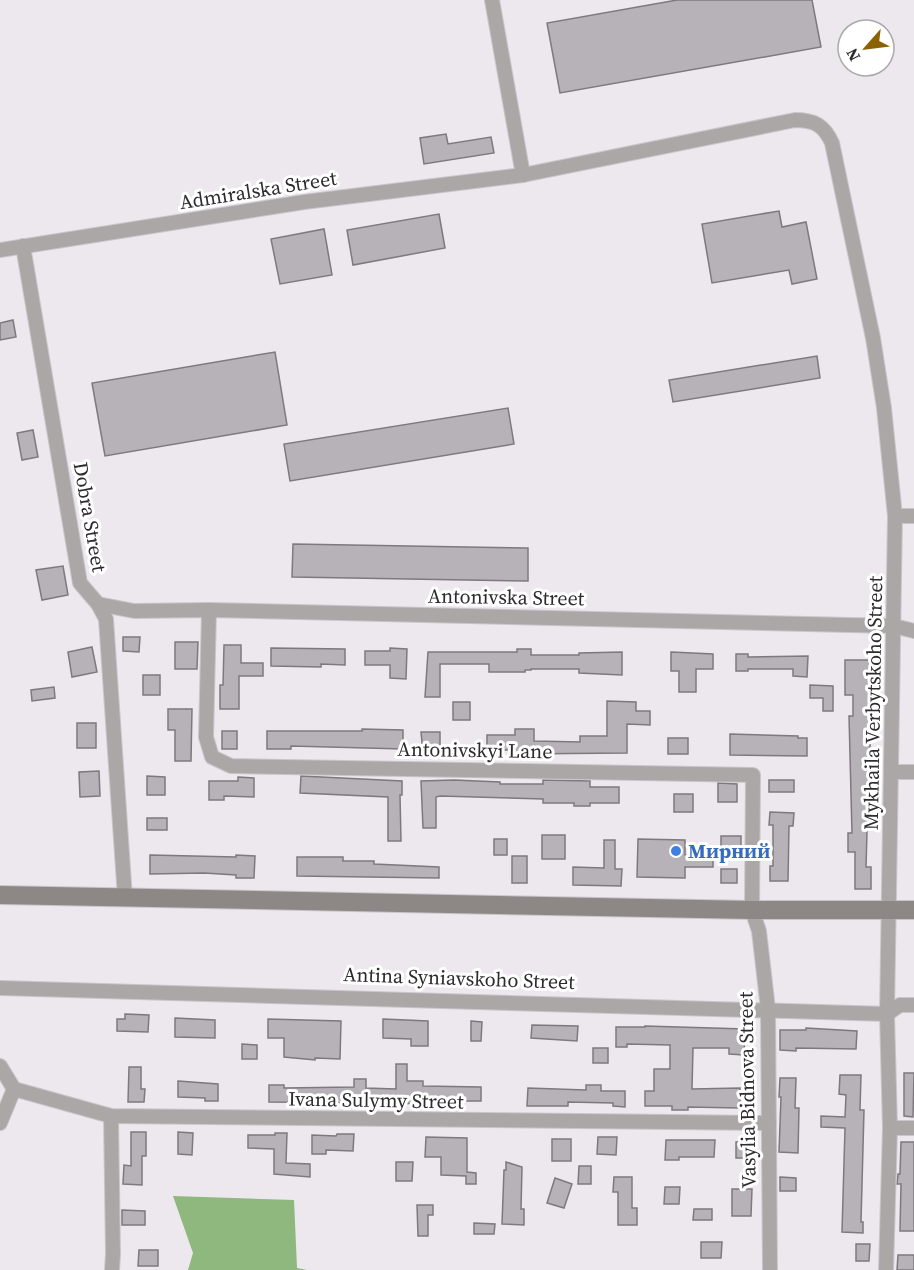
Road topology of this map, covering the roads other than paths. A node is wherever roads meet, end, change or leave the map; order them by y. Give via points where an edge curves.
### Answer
1 (492, 0) edge
2 (832, 142) joint
3 (522, 175) junction
4 (23, 246) junction
5 (0, 250) edge
6 (895, 516) junction
7 (914, 516) edge
8 (98, 604) junction
9 (209, 610) junction
10 (894, 626) junction
11 (914, 631) edge
12 (892, 772) junction
13 (914, 772) edge
14 (0, 896) edge
15 (125, 898) junction
16 (752, 910) junction
17 (890, 910) junction
18 (914, 910) edge
19 (0, 988) edge
20 (914, 1005) edge
21 (768, 1009) junction
22 (887, 1014) junction
23 (0, 1066) edge
24 (14, 1089) junction
25 (111, 1116) junction
26 (0, 1123) edge
27 (769, 1123) junction
28 (890, 1128) junction
29 (914, 1128) edge
30 (112, 1270) edge
31 (770, 1270) edge
32 (886, 1270) edge

1 - 3 street
2 - 3 street, Admiralska Street via 820,124 795,120
2 - 6 street, Mykhaila Verbytskoho Street via 875,350
3 - 4 street, Admiralska Street via 304,202
4 - 5 street, Admiralska Street
4 - 8 street, Dobra Street via 80,583
6 - 7 street
6 - 10 street, Mykhaila Verbytskoho Street
8 - 9 street, Antonivska Street via 134,611
8 - 15 street, Dobra Street via 106,619
9 - 10 street, Antonivska Street
9 - 16 street, Antonivskyi Lane via 206,737 212,757 219,761 231,766 753,775
10 - 11 street, Antonivska Street
10 - 12 street, Mykhaila Verbytskoho Street
12 - 13 street
12 - 17 street, Mykhaila Verbytskoho Street
14 - 15 street
15 - 16 street
16 - 17 street
16 - 21 street, Vasylia Bidnova Street via 759,931
17 - 18 street
17 - 22 street, Mykhaila Verbytskoho Street
19 - 21 street, Antina Syniavskoho Street
20 - 22 street, Antina Syniavskoho Street via 900,1005
21 - 22 street, Antina Syniavskoho Street
21 - 27 street, Vasylia Bidnova Street
22 - 28 street, Mykhaila Verbytskoho Street
23 - 24 street
24 - 25 street, Ivana Sulymy Street
24 - 26 street
25 - 27 street, Ivana Sulymy Street
25 - 30 street
27 - 31 street, Vasylia Bidnova Street
28 - 29 street
28 - 32 street, Mykhaila Verbytskoho Street

